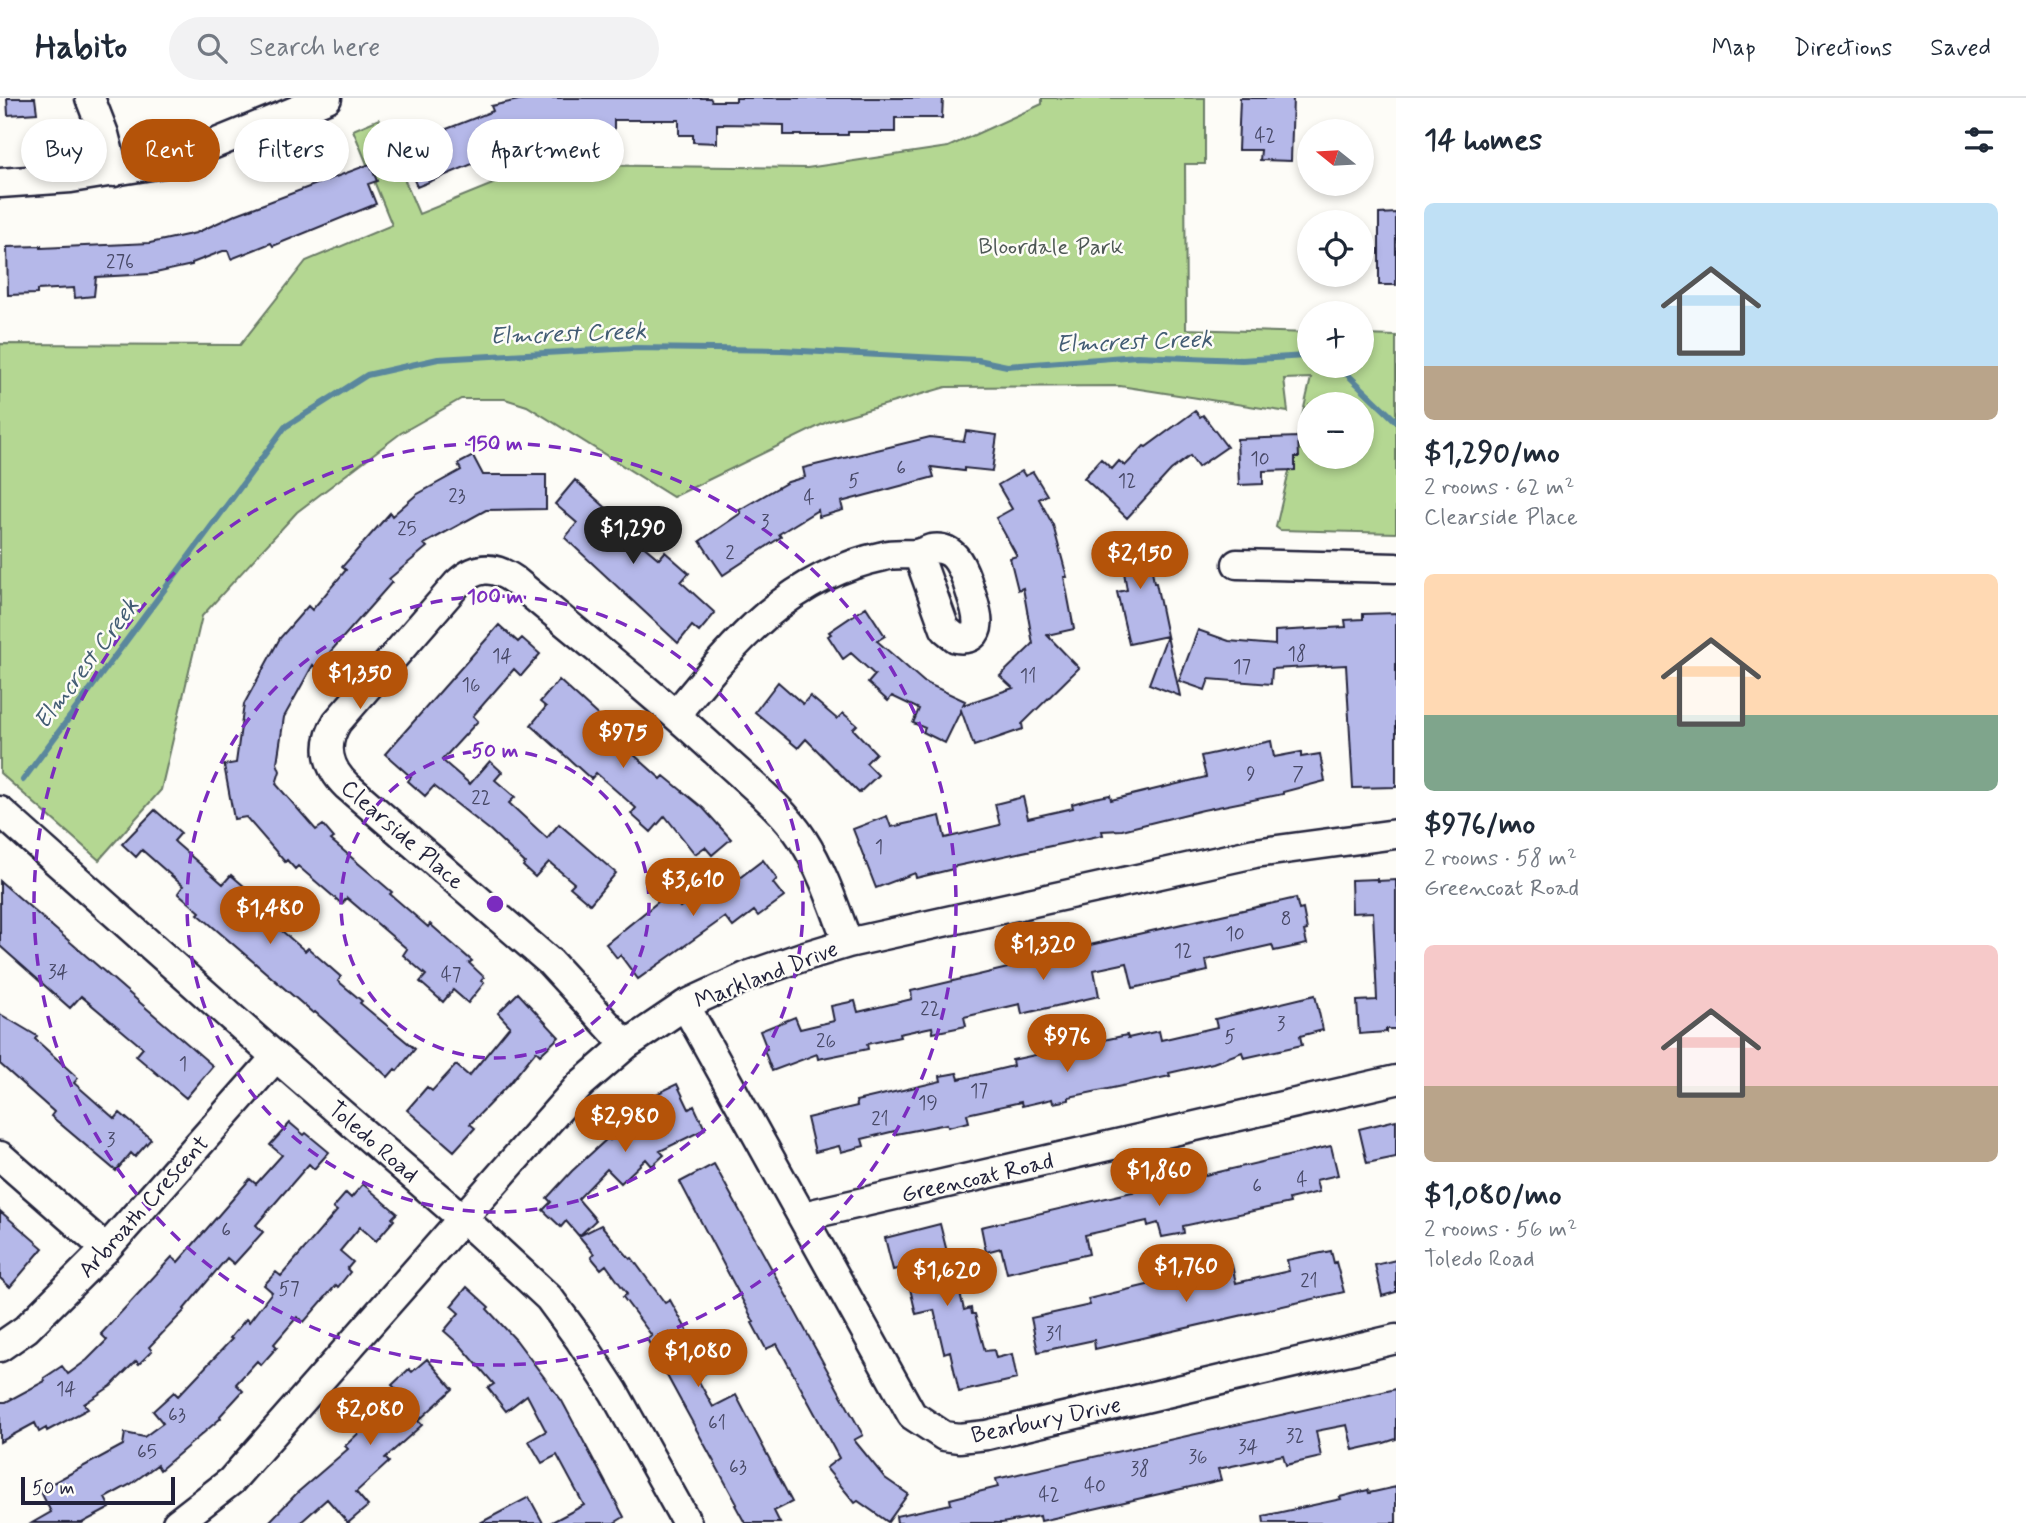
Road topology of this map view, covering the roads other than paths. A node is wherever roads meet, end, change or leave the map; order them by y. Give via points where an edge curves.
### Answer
1 (90, 98) edge
2 (327, 98) edge
3 (114, 172) junction
4 (0, 183) edge
5 (918, 554) dead end
6 (1237, 564) dead end
7 (1396, 568) edge
8 (676, 715) junction
9 (0, 811) edge
10 (1396, 834) edge
11 (848, 943) junction
12 (685, 1005) junction
13 (626, 1045) junction
14 (276, 1057) junction
15 (1396, 1080) edge
16 (0, 1156) edge
17 (803, 1216) junction
18 (462, 1218) junction
19 (106, 1249) junction
20 (1396, 1339) edge
21 (0, 1347) edge
22 (177, 1523) edge
23 (687, 1523) edge

1 - 3 street
2 - 3 street via 170,162
3 - 4 street
5 - 8 street via 855,563 802,587 759,621
6 - 7 street
8 - 11 street, Clearside Place via 775,806 803,839
8 - 13 street, Clearside Place via 514,580 502,571 485,568 457,583 337,722 328,747 338,777 550,961
9 - 14 street, Toledo Road
10 - 11 street, Markland Drive via 1255,853
11 - 12 street, Markland Drive via 750,975
12 - 13 street, Markland Drive
12 - 17 street, Bearbury Drive
13 - 18 street, Markland Drive via 581,1084
14 - 18 street, Toledo Road
14 - 19 street, Arbroath Crescent
15 - 17 street, Greencoat Road
16 - 19 street
17 - 20 street, Bearbury Drive via 912,1415 944,1436 987,1435
18 - 22 street, Markland Drive via 231,1481
18 - 23 street, Toledo Road via 549,1298 580,1340
19 - 21 street, Arbroath Crescent via 35,1320

